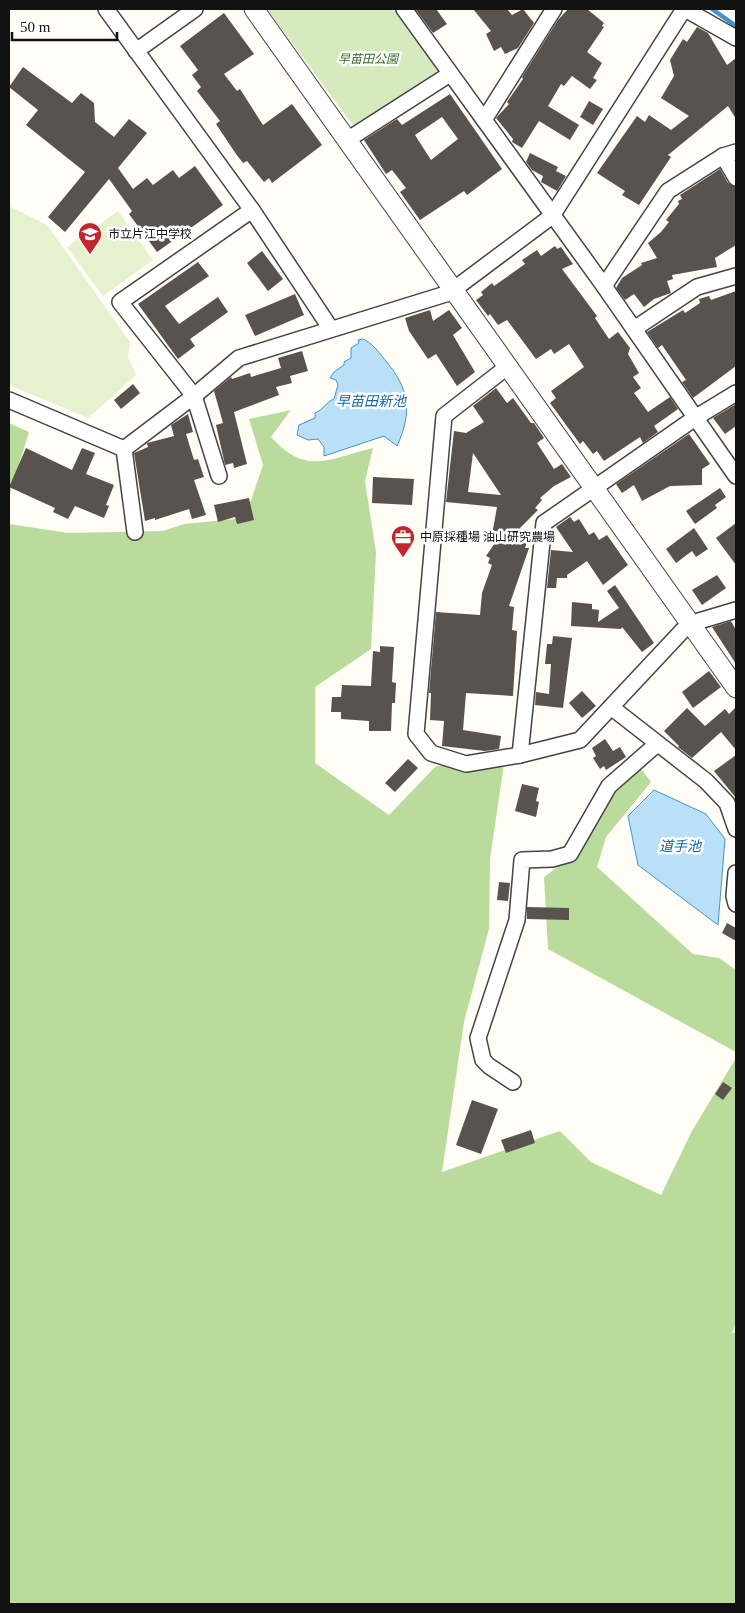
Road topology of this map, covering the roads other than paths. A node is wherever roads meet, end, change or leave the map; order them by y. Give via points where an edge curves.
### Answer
1 (106, 9) edge
2 (195, 9) edge
3 (254, 9) edge
4 (404, 9) edge
5 (684, 9) edge
6 (547, 12) edge
7 (736, 38) edge
8 (136, 51) junction
9 (450, 74) junction
10 (484, 120) junction
11 (347, 140) junction
12 (730, 154) edge
13 (736, 178) edge
14 (252, 210) junction
15 (552, 216) junction
16 (736, 276) edge
17 (604, 286) junction
18 (454, 290) junction
19 (634, 329) junction
20 (327, 330) junction
21 (507, 367) junction
22 (736, 392) edge
23 (194, 396) junction
24 (9, 400) edge
25 (695, 418) junction
26 (124, 449) junction
27 (219, 476) dead end
28 (736, 476) edge
29 (595, 489) junction
30 (136, 532) dead end
31 (736, 610) edge
32 (692, 626) junction
33 (736, 688) edge
34 (611, 707) junction
35 (657, 744) junction
36 (520, 755) junction
37 (736, 829) edge
38 (736, 873) edge
39 (736, 904) edge
40 (513, 1082) dead end

1 - 8 street
2 - 8 street
3 - 11 street
4 - 9 street
5 - 7 street
5 - 15 street
6 - 10 street
8 - 14 street
9 - 10 street
9 - 11 street
10 - 15 street
11 - 18 street
12 - 13 street
12 - 17 street via 668,191
14 - 20 street via 327,323
14 - 23 street via 120,302
15 - 17 street
15 - 18 street
16 - 19 street via 697,286
17 - 19 street
18 - 20 street
18 - 21 street
19 - 25 street
20 - 23 street via 239,358
21 - 29 street
21 - 36 street via 444,416 416,734 432,753 466,764
22 - 25 street
23 - 26 street
23 - 27 street
24 - 26 street
25 - 28 street
25 - 29 street
26 - 30 street
29 - 32 street
29 - 36 street via 544,523
31 - 32 street
32 - 33 street
32 - 34 street via 683,630
34 - 35 street
34 - 36 street via 580,740
35 - 37 street via 706,781 728,803
35 - 40 street via 609,786 570,854 552,859 522,860 518,920 478,1038 484,1060
38 - 39 street

